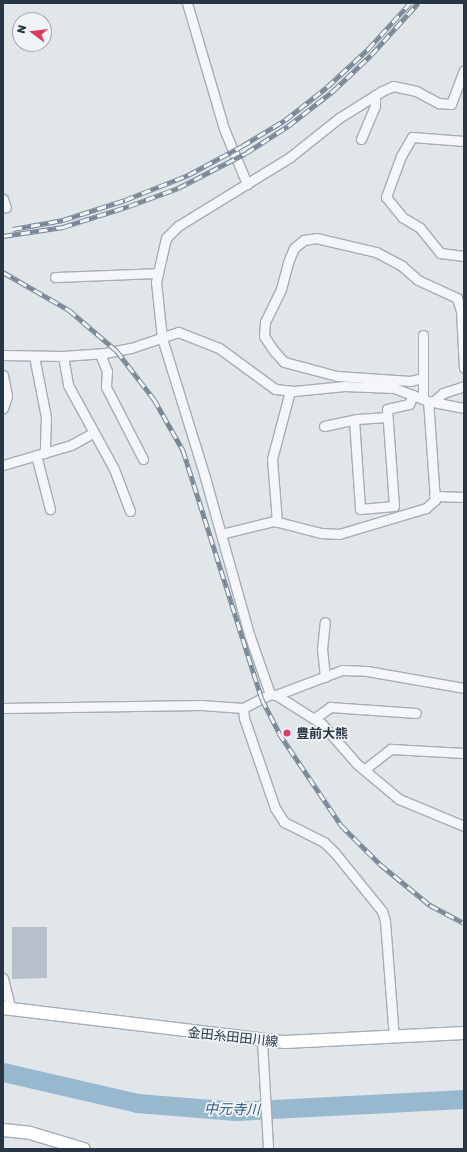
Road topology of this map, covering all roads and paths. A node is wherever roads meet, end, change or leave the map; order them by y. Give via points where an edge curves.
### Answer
1 (187, 3) edge
2 (464, 70) edge
3 (463, 80) edge
4 (375, 94) junction
5 (361, 139) dead end
6 (464, 141) edge
7 (247, 184) junction
8 (464, 256) edge
9 (158, 273) junction
10 (56, 277) dead end
11 (423, 336) dead end
12 (162, 338) junction
13 (100, 354) junction
14 (3, 355) edge
15 (34, 356) junction
16 (63, 356) junction
17 (464, 368) edge
18 (3, 375) edge
19 (423, 378) junction
20 (464, 386) edge
21 (290, 391) junction
22 (413, 395) junction
23 (428, 400) junction
24 (3, 408) edge
25 (464, 408) edge
26 (387, 417) junction
27 (354, 420) junction
28 (324, 426) dead end
29 (93, 433) junction
30 (40, 454) junction
31 (143, 459) dead end
32 (3, 464) edge
33 (434, 496) junction
34 (464, 497) edge
35 (50, 510) dead end
36 (130, 510) dead end
37 (278, 522) junction
38 (222, 534) junction
39 (325, 622) dead end
40 (325, 677) junction
41 (464, 688) edge
42 (273, 695) junction
43 (3, 708) edge
44 (243, 708) junction
45 (416, 713) dead end
46 (315, 718) junction
47 (464, 753) edge
48 (365, 769) junction
49 (464, 826) edge
50 (3, 978) edge
51 (7, 1008) edge
52 (464, 1034) edge
53 (394, 1037) junction
54 (262, 1044) junction
55 (3, 1130) edge
56 (84, 1149) edge
57 (268, 1149) edge

1 - 7 street via 224,129
2 - 3 street
3 - 4 street via 451,104 439,103 416,92 393,86
4 - 5 street via 375,106
4 - 7 street via 290,157
6 - 8 street via 412,137 401,156 386,197 402,217 420,228 440,253
7 - 9 street via 178,226 166,238
9 - 10 street
9 - 12 street via 158,322
11 - 19 street
12 - 13 street
12 - 21 street via 178,332 219,348 247,367 266,385
12 - 38 street
13 - 16 street
13 - 31 street via 107,371 106,387
14 - 15 street
15 - 16 street
15 - 30 street via 46,417
16 - 29 street via 68,385
17 - 19 street via 461,311 457,298 418,280 402,266 376,252 316,238 304,240 294,248 281,289 264,322 264,336 284,362 337,376 410,381
18 - 24 street via 7,396
19 - 23 street
20 - 23 street
21 - 22 street via 345,386 394,388
21 - 37 street via 272,459
22 - 23 street
22 - 26 street via 408,404 387,409
23 - 25 street
23 - 33 street
26 - 27 street
26 - 27 street via 394,506 360,509
27 - 28 street
29 - 30 street via 71,446
29 - 36 street via 114,469
30 - 32 street
30 - 35 street
33 - 34 street
33 - 37 street via 435,500 426,508 409,515 339,534 321,534
37 - 38 street via 261,523
38 - 42 street via 249,634
39 - 40 street via 322,649
40 - 41 street via 342,670 367,671
40 - 42 street
42 - 44 street
42 - 46 street
43 - 44 street via 201,705
44 - 53 street via 244,718 275,808 284,822 324,842 382,911 385,921
45 - 46 street via 330,707
46 - 48 street via 357,764
47 - 48 street via 391,748
48 - 49 street via 400,799
50 - 51 street
51 - 54 main road, 金田糸田田川線
52 - 53 main road, 金田糸田田川線
53 - 54 main road, 金田糸田田川線
54 - 57 street
55 - 56 main road via 30,1133

